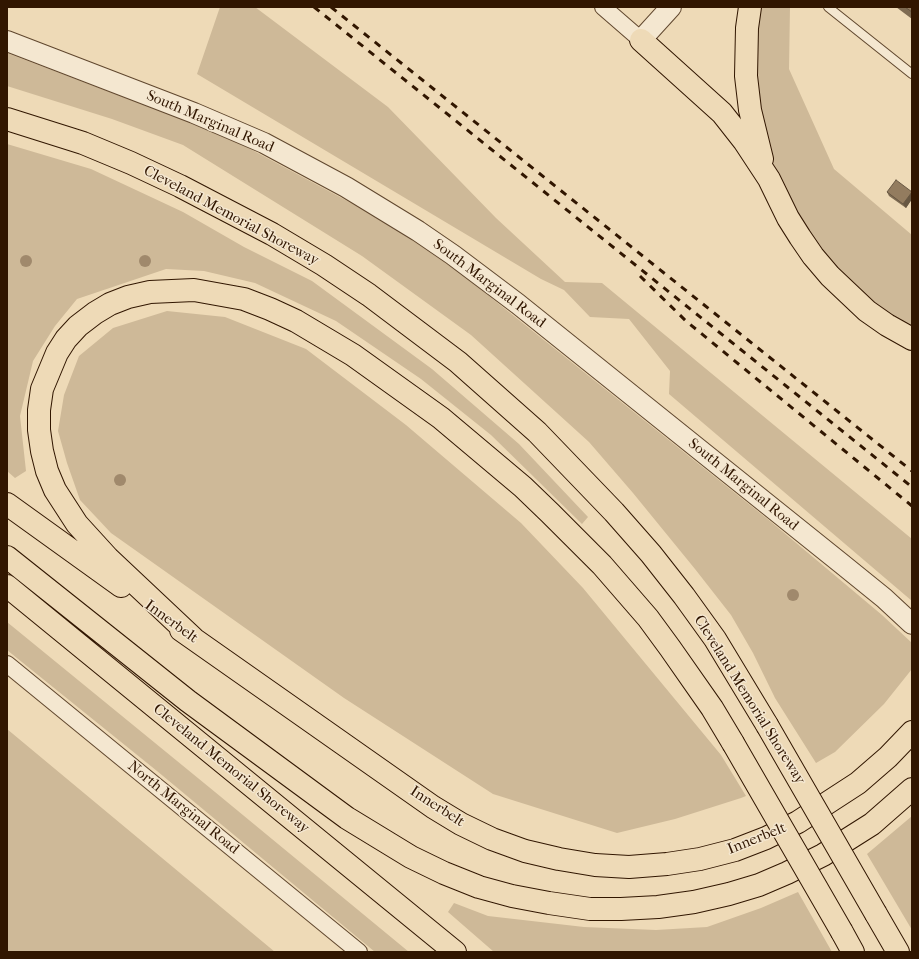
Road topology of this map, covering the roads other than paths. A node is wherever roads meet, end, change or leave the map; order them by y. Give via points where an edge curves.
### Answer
1 (603, 7) edge
2 (671, 7) edge
3 (750, 7) edge
4 (828, 7) edge
5 (640, 40) junction
6 (7, 41) edge
7 (912, 74) edge
8 (7, 119) edge
9 (768, 179) junction
10 (912, 339) edge
11 (7, 504) edge
12 (7, 557) edge
13 (7, 586) edge
14 (912, 624) edge
15 (193, 638) junction
16 (7, 664) edge
17 (912, 732) edge
18 (912, 789) edge
19 (359, 952) edge
20 (455, 952) edge
21 (853, 952) edge
22 (898, 952) edge

1 - 5 street
2 - 5 street
3 - 9 highway via 746,76 750,110
4 - 7 lane
5 - 9 highway via 722,113 744,141
6 - 14 street, South Marginal Road via 187,110 264,143 346,187 418,231 518,304 884,598
8 - 22 highway, Cleveland Memorial Shoreway, bridge via 83,143 131,163 272,234 369,295 458,362 537,432 651,554 715,639
9 - 10 highway via 800,237 830,276 867,311
11 - 15 highway, Innerbelt
12 - 18 highway via 188,701 347,818 411,858 479,887 512,896 549,904 621,909 680,904 729,894 787,873 835,847 872,824
13 - 20 highway, Cleveland Memorial Shoreway
15 - 17 highway, Innerbelt via 461,824 525,851 595,865 629,867 700,859 735,850 766,838 798,822 858,783
15 - 21 highway, bridge via 108,558 77,524 55,490 39,430 42,389 57,353 66,340 78,326 110,304 150,292 194,290 244,299 296,320 353,355 441,418 523,487 602,565 670,648 712,708
16 - 19 street, North Marginal Road

